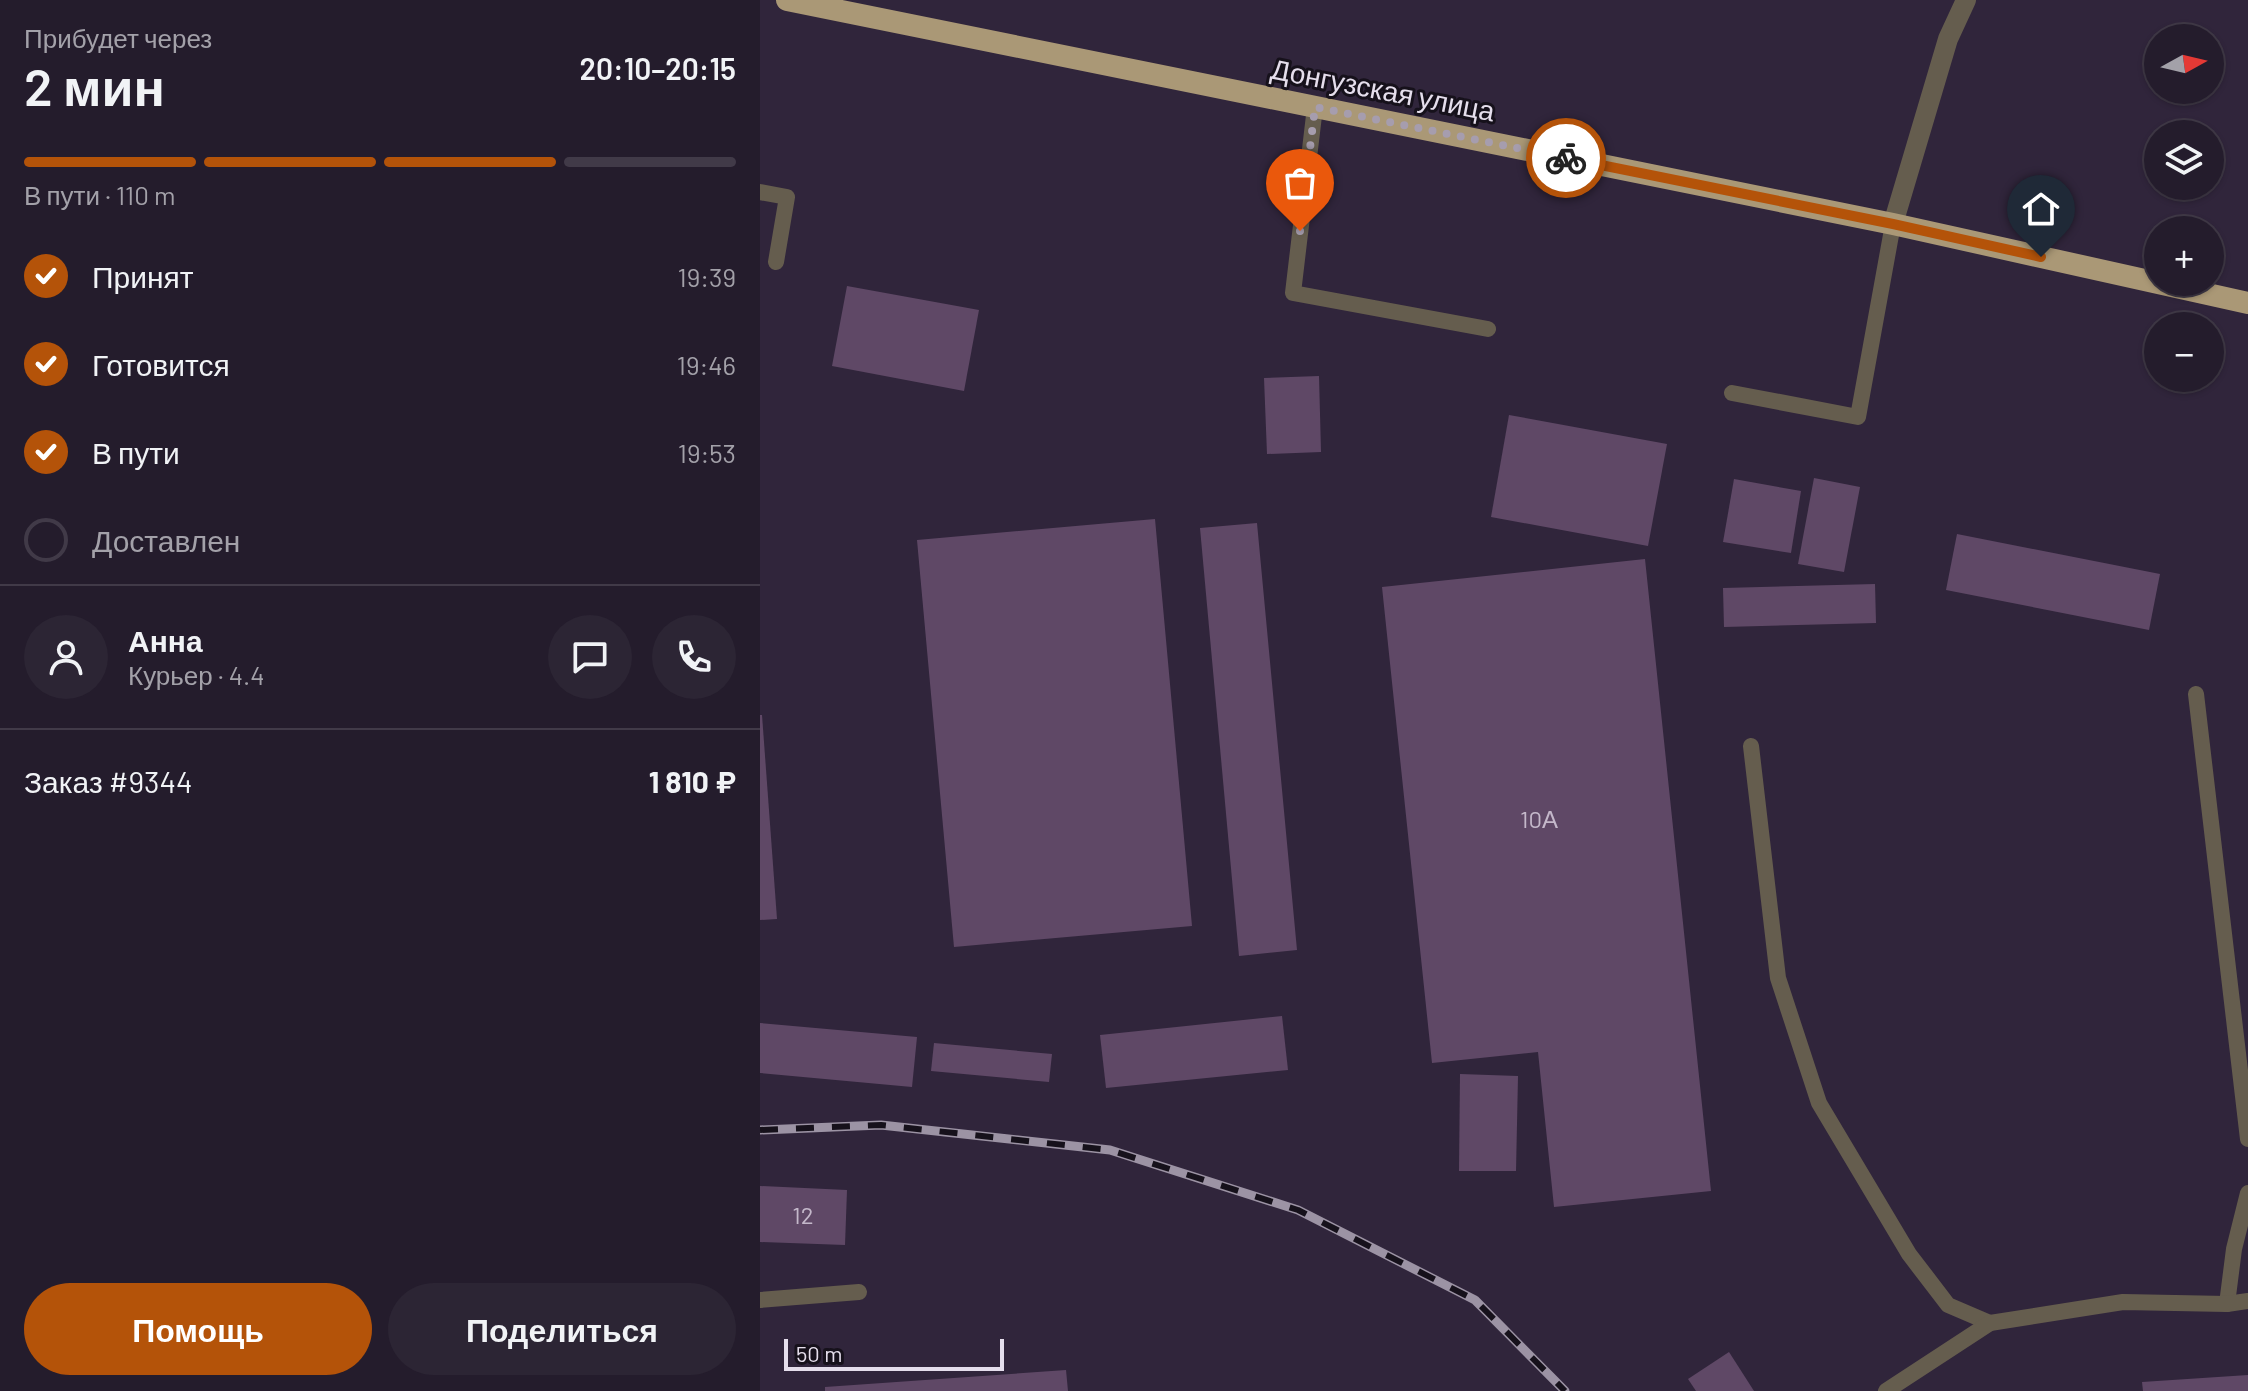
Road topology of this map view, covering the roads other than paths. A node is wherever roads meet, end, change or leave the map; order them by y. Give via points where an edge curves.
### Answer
1 (787, 0) edge
2 (1966, 0) edge
3 (1315, 107) junction
4 (760, 192) edge
5 (1893, 224) junction
6 (776, 262) dead end
7 (2248, 303) edge
8 (1488, 329) dead end
9 (1732, 393) dead end
10 (2196, 694) dead end
11 (1751, 746) dead end
12 (2248, 1139) edge
13 (2248, 1193) edge
14 (859, 1292) dead end
15 (760, 1300) edge
16 (2248, 1301) edge
17 (2227, 1304) junction
18 (1990, 1323) junction
19 (1886, 1391) edge

1 - 3 highway, Донгузская улица
2 - 5 street via 1948,39
3 - 5 highway, Донгузская улица
3 - 8 lane via 1293,293
4 - 6 lane via 787,197
5 - 7 highway, Донгузская улица
5 - 9 lane via 1858,417
10 - 12 lane
11 - 18 lane via 1778,978 1819,1103 1909,1254 1948,1305
13 - 17 lane
14 - 15 lane
16 - 17 lane
17 - 18 lane via 2123,1302
18 - 19 lane

